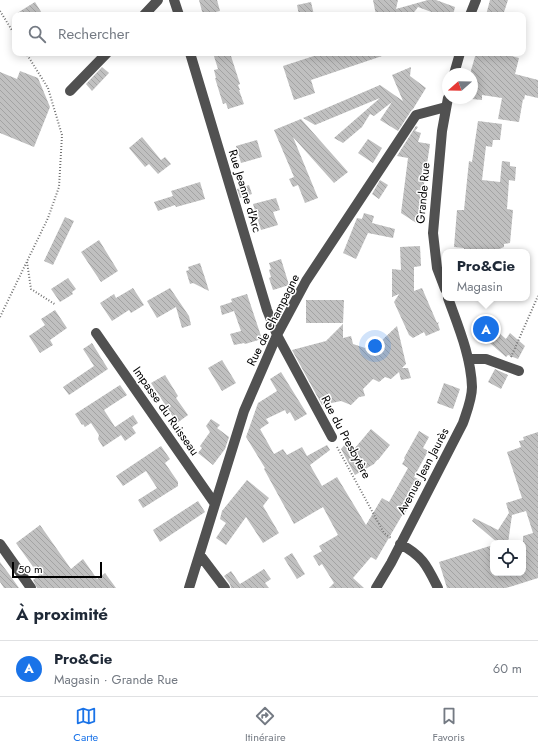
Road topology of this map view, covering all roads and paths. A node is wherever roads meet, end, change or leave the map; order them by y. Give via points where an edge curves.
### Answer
1 (158, 0) edge
2 (174, 0) edge
3 (476, 0) edge
4 (0, 11) edge
5 (147, 12) edge
6 (178, 12) edge
7 (471, 12) edge
8 (12, 30) edge
9 (28, 56) edge
10 (104, 56) edge
11 (191, 56) edge
12 (459, 56) edge
13 (456, 68) edge
14 (70, 91) dead end
15 (444, 104) edge
16 (447, 104) edge
17 (27, 261) junction
18 (442, 281) edge
19 (538, 296) edge
20 (449, 301) edge
21 (56, 305) dead end
22 (0, 317) edge
23 (96, 333) dead end
24 (277, 335) junction
25 (468, 359) junction
26 (507, 366) junction
27 (519, 371) dead end
28 (332, 437) joint
29 (215, 504) junction
30 (0, 544) edge
31 (400, 544) junction
32 (200, 555) junction
33 (31, 588) edge
34 (189, 588) edge
35 (225, 588) edge
36 (376, 588) edge
37 (438, 588) edge

1 - 5 street
2 - 6 street
3 - 7 street
4 - 8 path
9 - 17 path via 48,88 62,135 59,187 48,218
10 - 14 street
11 - 24 street, Rue Jeanne d'Arc via 267,310
12 - 13 street
15 - 24 street, Rue de Champagne via 416,115 306,281
16 - 18 street, Grande Rue via 433,233 437,268
17 - 21 path via 31,289
17 - 22 path
19 - 26 path
20 - 25 street
23 - 29 street, Impasse du Ruisseau
24 - 28 street, Rue du Presbytère
24 - 29 street, Rue de Champagne via 244,411
25 - 26 street via 486,359
25 - 31 street, Avenue Jean Jaurès via 472,387 470,404 463,423
26 - 27 street
28 - 31 path, Rue du Presbytère via 384,533
29 - 32 street, Rue de Champagne
30 - 33 street
31 - 36 street, Avenue Jean Jaurès
31 - 37 street via 409,548 425,562
32 - 34 street, Rue de Champagne
32 - 35 street

